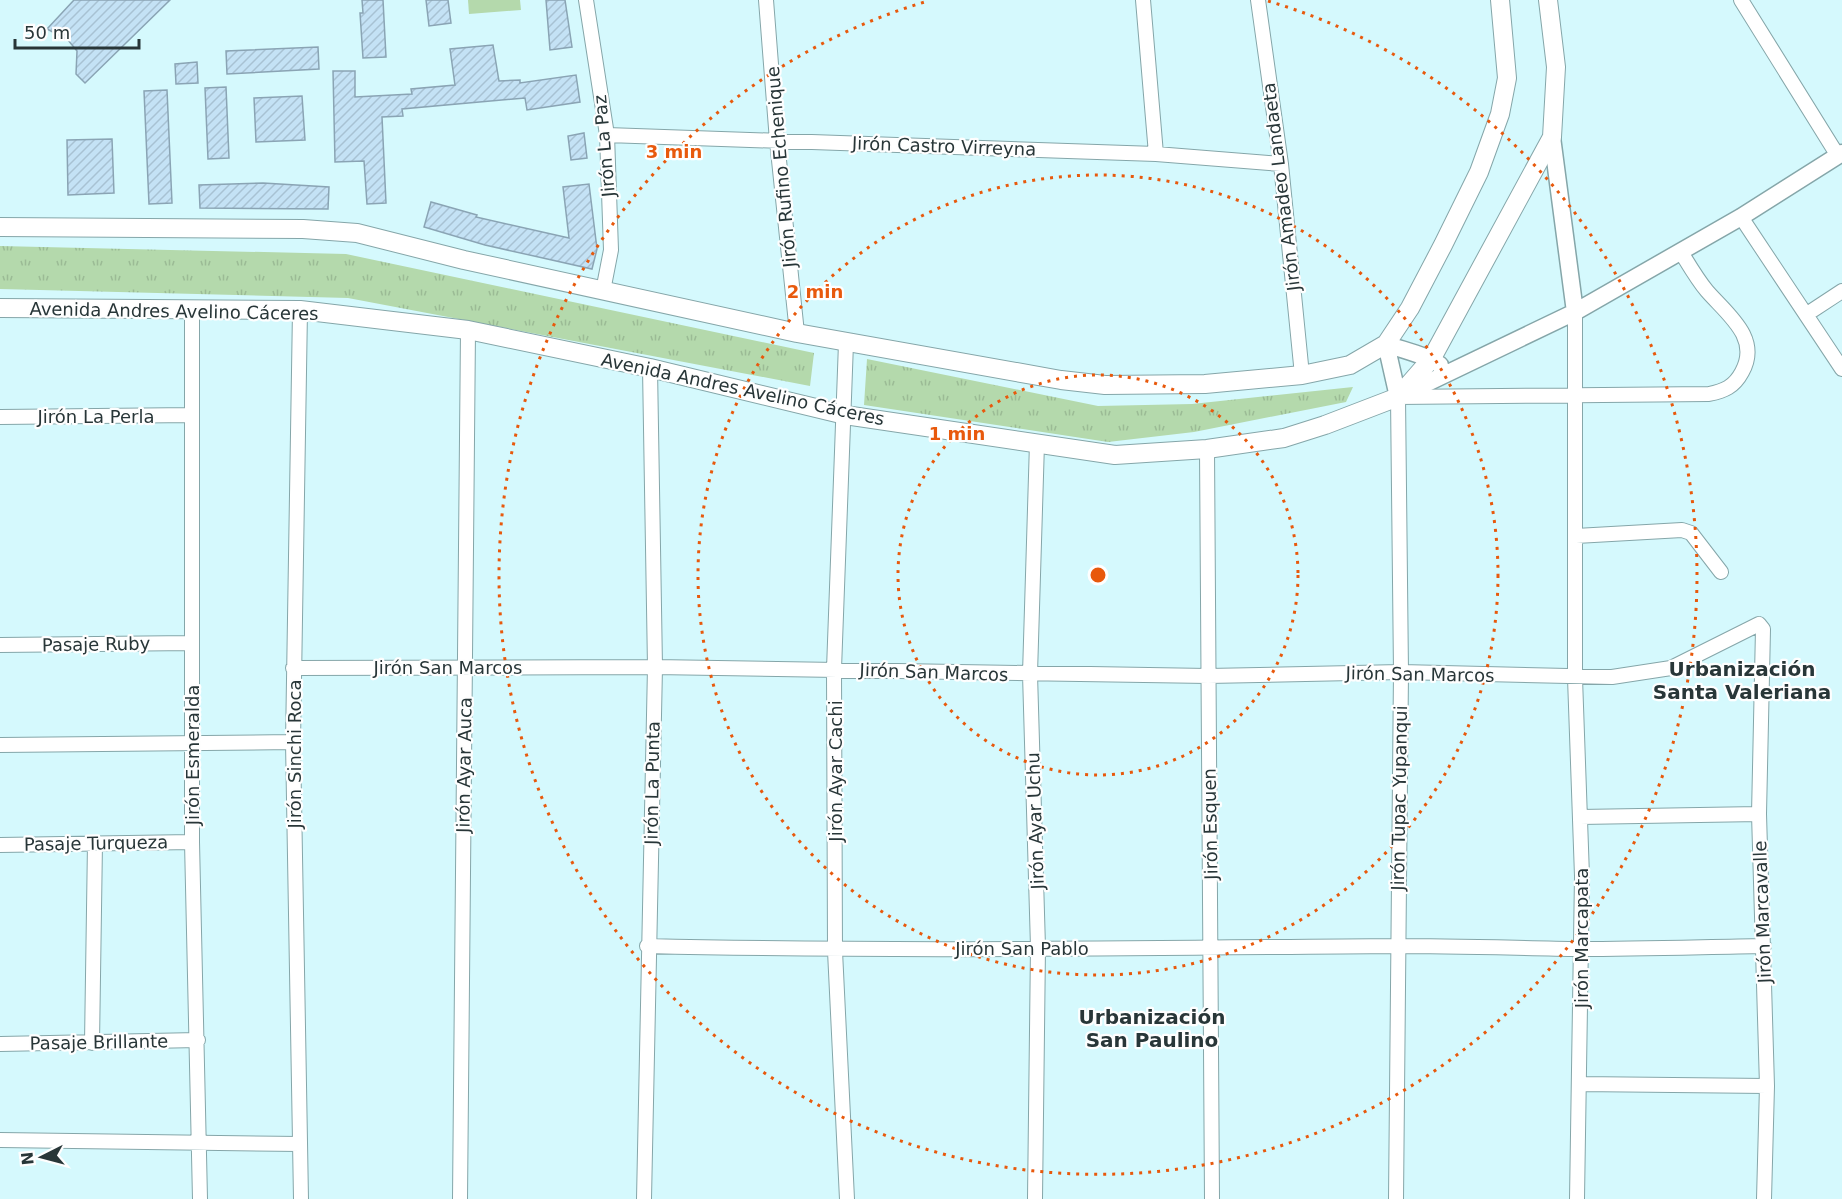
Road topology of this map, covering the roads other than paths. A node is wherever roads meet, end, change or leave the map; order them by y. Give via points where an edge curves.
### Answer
1 (586, 0) edge
2 (766, 0) edge
3 (1143, 0) edge
4 (1258, 0) edge
5 (1500, 0) edge
6 (1548, 0) edge
7 (1741, 0) edge
8 (607, 135) junction
9 (1552, 137) junction
10 (777, 141) junction
11 (1156, 154) junction
12 (1840, 155) edge
13 (1281, 164) junction
14 (1741, 217) junction
15 (0, 227) edge
16 (1681, 252) junction
17 (603, 291) junction
18 (1842, 291) edge
19 (0, 308) edge
20 (192, 310) junction
21 (300, 310) junction
22 (1575, 312) junction
23 (1807, 314) junction
24 (468, 330) junction
25 (797, 333) junction
26 (846, 344) junction
27 (1386, 344) junction
28 (1432, 358) junction
29 (650, 368) junction
30 (1842, 369) edge
31 (1448, 372) junction
32 (1302, 375) junction
33 (1577, 396) junction
34 (1398, 397) junction
35 (845, 415) junction
36 (192, 416) junction
37 (0, 417) edge
38 (1037, 443) junction
39 (1207, 449) junction
40 (1576, 536) junction
41 (1721, 572) dead end
42 (1761, 626) joint
43 (192, 643) junction
44 (0, 645) edge
45 (465, 666) junction
46 (655, 667) junction
47 (293, 668) junction
48 (834, 669) junction
49 (1401, 672) junction
50 (1030, 674) junction
51 (1208, 676) junction
52 (1575, 678) junction
53 (293, 742) junction
54 (193, 743) junction
55 (0, 744) edge
56 (1759, 814) junction
57 (1580, 817) junction
58 (192, 842) junction
59 (95, 843) junction
60 (0, 844) edge
61 (647, 946) junction
62 (1397, 946) junction
63 (1764, 946) junction
64 (1038, 947) junction
65 (1211, 949) junction
66 (1581, 949) junction
67 (835, 951) junction
68 (198, 1040) junction
69 (92, 1043) junction
70 (0, 1044) edge
71 (1579, 1084) junction
72 (1767, 1086) junction
73 (0, 1140) edge
74 (199, 1143) junction
75 (300, 1144) junction
76 (200, 1199) edge
77 (301, 1199) edge
78 (460, 1199) edge
79 (644, 1199) edge
80 (848, 1199) edge
81 (1035, 1199) edge
82 (1212, 1199) edge
83 (1396, 1199) edge
84 (1577, 1199) edge
85 (1764, 1199) edge

1 - 8 street, Jirón La Paz
2 - 10 street, Jirón Rufino Echenique
3 - 11 street
4 - 13 street, Jirón Amadeo Landaeta
5 - 27 main road via 1507,78 1500,114 1479,172 1443,245
6 - 9 main road, Avenida Andres Avelino Cáceres via 1556,67
7 - 12 street
8 - 10 street, Jirón Castro Virreyna
8 - 17 street, Jirón La Paz via 611,250
9 - 22 street
9 - 28 main road, Avenida Andres Avelino Cáceres
10 - 11 street, Jirón Castro Virreyna
10 - 25 street, Jirón Rufino Echenique
11 - 13 street, Jirón Castro Virreyna
12 - 14 street
13 - 32 street, Jirón Amadeo Landaeta
14 - 16 street
14 - 23 street
15 - 17 main road via 357,233
16 - 22 street
16 - 33 street via 1705,289 1737,323 1747,342 1747,362 1738,379 1723,392 1709,394
17 - 25 main road
18 - 23 street
19 - 20 main road, Avenida Andres Avelino Cáceres
20 - 21 main road, Avenida Andres Avelino Cáceres
20 - 36 street, Jirón Esmeralda
21 - 24 main road, Avenida Andres Avelino Cáceres
21 - 47 street, Jirón Sinchi Roca
22 - 31 street
22 - 33 street, Jirón Marcapata
23 - 30 street
24 - 29 main road, Avenida Andres Avelino Cáceres
24 - 45 street, Jirón Ayar Auca
25 - 26 main road
26 - 32 main road via 1105,385 1205,384
26 - 35 street, Jirón Ayar Cachi
27 - 28 street via 1415,356
27 - 32 main road via 1350,365
27 - 34 street
28 - 31 street
28 - 34 main road, Avenida Andres Avelino Cáceres
29 - 35 main road, Avenida Andres Avelino Cáceres
29 - 46 street, Jirón La Punta
31 - 34 street
33 - 34 street
33 - 40 street, Jirón Marcapata
34 - 39 main road, Avenida Andres Avelino Cáceres via 1284,438
34 - 49 street, Jirón Tupac Yupanqui
35 - 38 main road, Avenida Andres Avelino Cáceres
35 - 48 street, Jirón Ayar Cachi
36 - 37 street, Jirón La Perla
36 - 43 street, Jirón Esmeralda
38 - 39 main road, Avenida Andres Avelino Cáceres via 1115,455
38 - 50 street, Jirón Ayar Uchu
39 - 51 street, Jirón Esquen
40 - 41 street via 1682,530 1691,533
40 - 52 street, Jirón Marcapata
42 - 52 street, Jirón San Marcos via 1755,624 1671,668
42 - 56 street, Jirón Marcavalle
43 - 44 street, Pasaje Ruby
43 - 54 street, Jirón Esmeralda
45 - 46 street, Jirón San Marcos
45 - 47 street, Jirón San Marcos
45 - 78 street, Jirón Ayar Auca
46 - 48 street, Jirón San Marcos
46 - 61 street, Jirón La Punta
47 - 53 street, Jirón Sinchi Roca
48 - 50 street, Jirón San Marcos
48 - 67 street, Jirón Ayar Cachi
49 - 51 street, Jirón San Marcos
49 - 52 street, Jirón San Marcos
49 - 62 street, Jirón Tupac Yupanqui
50 - 51 street, Jirón San Marcos
50 - 64 street, Jirón Ayar Uchu
51 - 65 street, Jirón Esquen
52 - 57 street, Jirón Marcapata
53 - 54 street
53 - 75 street, Jirón Sinchi Roca
54 - 55 street
54 - 58 street, Jirón Esmeralda
56 - 57 street
56 - 63 street, Jirón Marcavalle
57 - 66 street, Jirón Marcapata
58 - 59 street, Pasaje Turqueza
58 - 68 street, Jirón Esmeralda
59 - 60 street, Pasaje Turqueza
59 - 69 street
61 - 67 street, Jirón San Pablo
61 - 79 street, Jirón La Punta
62 - 65 street, Jirón San Pablo
62 - 66 street, Jirón San Pablo
62 - 83 street, Jirón Tupac Yupanqui
63 - 66 street, Jirón San Pablo
63 - 72 street, Jirón Marcavalle
64 - 65 street, Jirón San Pablo
64 - 67 street, Jirón San Pablo
64 - 81 street, Jirón Ayar Uchu
65 - 82 street, Jirón Esquen
66 - 71 street, Jirón Marcapata
67 - 80 street, Jirón Ayar Cachi
68 - 69 street, Pasaje Brillante
68 - 74 street, Jirón Esmeralda
69 - 70 street, Pasaje Brillante
71 - 72 street
71 - 84 street, Jirón Marcapata
72 - 85 street, Jirón Marcavalle
73 - 74 street
74 - 75 street
74 - 76 street, Jirón Esmeralda
75 - 77 street, Jirón Sinchi Roca

